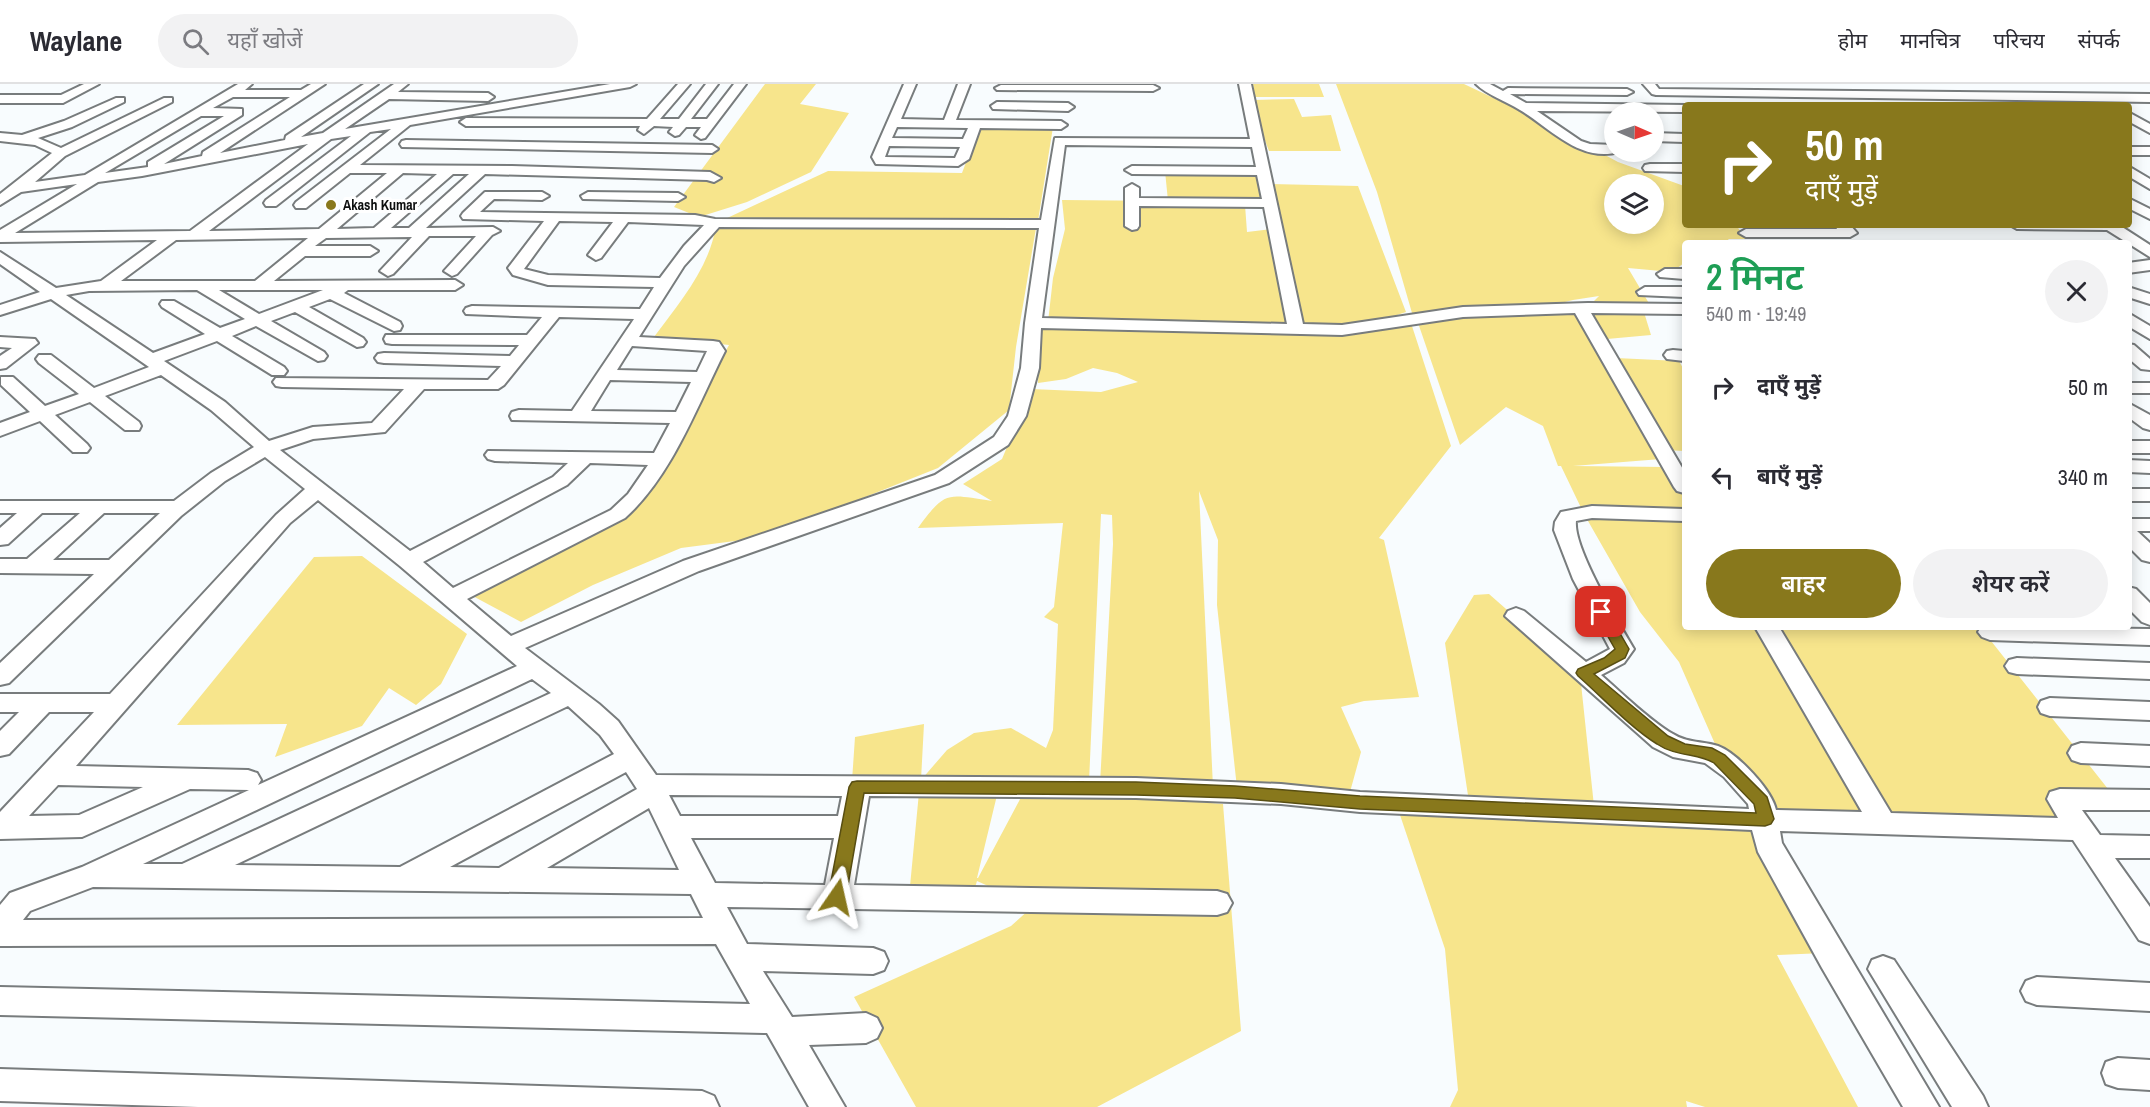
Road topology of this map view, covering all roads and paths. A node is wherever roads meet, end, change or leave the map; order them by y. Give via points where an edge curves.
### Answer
1 (93, 84) edge
2 (246, 84) edge
3 (319, 84) edge
4 (372, 84) edge
5 (567, 84) edge
6 (631, 84) edge
7 (684, 84) edge
8 (712, 84) edge
9 (740, 84) edge
10 (910, 84) edge
11 (964, 84) edge
12 (1245, 84) edge
13 (1482, 84) edge
14 (1649, 84) edge
15 (1753, 84) edge
16 (1787, 84) edge
17 (1995, 84) edge
18 (2030, 84) edge
19 (2057, 84) edge
20 (2083, 84) edge
21 (1828, 85) edge
22 (1852, 85) edge
23 (1880, 85) edge
24 (1899, 85) edge
25 (1924, 85) edge
26 (1962, 85) edge
27 (471, 86) edge
28 (501, 87) dead end
29 (596, 87) edge
30 (1529, 87) edge
31 (1153, 88) dead end
32 (1559, 88) edge
33 (1692, 88) edge
34 (1727, 88) edge
35 (396, 89) edge
36 (2013, 90) edge
37 (1505, 91) edge
38 (3, 92) edge
39 (231, 93) junction
40 (1763, 93) junction
41 (303, 94) junction
42 (558, 96) junction
43 (1630, 96) edge
44 (1937, 96) junction
45 (1978, 96) junction
46 (458, 97) junction
47 (488, 97) junction
48 (1071, 97) edge
49 (2051, 97) junction
50 (2078, 97) junction
51 (621, 98) dead end
52 (2134, 98) junction
53 (2150, 98) edge
54 (120, 100) dead end
55 (2104, 100) edge
56 (291, 102) junction
57 (315, 102) dead end
58 (1945, 102) edge
59 (345, 103) junction
60 (269, 104) dead end
61 (374, 104) junction
62 (507, 105) junction
63 (421, 106) junction
64 (2150, 106) edge
65 (446, 107) junction
66 (1524, 107) junction
67 (171, 108) dead end
68 (215, 108) junction
69 (573, 108) junction
70 (1682, 108) edge
71 (474, 110) junction
72 (660, 113) junction
73 (379, 118) dead end
74 (1541, 118) junction
75 (2132, 118) edge
76 (435, 119) junction
77 (1604, 119) edge
78 (1664, 119) edge
79 (1682, 119) edge
80 (486, 122) junction
81 (558, 123) junction
82 (650, 123) junction
83 (682, 123) junction
84 (710, 123) junction
85 (892, 123) junction
86 (948, 125) junction
87 (975, 125) junction
88 (418, 127) junction
89 (368, 129) junction
90 (2150, 129) edge
91 (110, 130) junction
92 (166, 131) junction
93 (473, 133) junction
94 (1060, 133) junction
95 (547, 134) junction
96 (640, 135) junction
97 (1565, 135) junction
98 (327, 136) junction
99 (1604, 136) edge
100 (1664, 137) edge
101 (0, 138) edge
102 (1682, 138) edge
103 (18, 139) junction
104 (1133, 141) junction
105 (884, 142) junction
106 (0, 143) edge
107 (84, 143) junction
108 (968, 143) junction
109 (1257, 143) junction
110 (406, 144) dead end
111 (460, 144) junction
112 (281, 145) junction
113 (141, 146) junction
114 (536, 146) junction
115 (630, 147) junction
116 (663, 148) junction
117 (691, 148) junction
118 (712, 149) dead end
119 (1604, 149) edge
120 (1664, 150) edge
121 (1682, 150) edge
122 (253, 151) junction
123 (303, 153) junction
124 (58, 156) junction
125 (390, 157) dead end
126 (524, 158) junction
127 (118, 160) junction
128 (618, 160) junction
129 (705, 161) dead end
130 (196, 162) junction
131 (447, 164) junction
132 (240, 167) dead end
133 (1650, 168) dead end
134 (1682, 168) edge
135 (345, 169) junction
136 (399, 170) junction
137 (480, 170) junction
138 (512, 170) junction
139 (1132, 170) junction
140 (1263, 171) junction
141 (142, 172) junction
142 (608, 172) junction
143 (2132, 173) edge
144 (668, 174) junction
145 (98, 178) junction
146 (714, 178) dead end
147 (522, 183) dead end
148 (2150, 185) edge
149 (17, 188) junction
150 (559, 191) dead end
151 (490, 195) junction
152 (542, 196) dead end
153 (648, 197) junction
154 (678, 197) dead end
155 (0, 201) edge
156 (1132, 202) junction
157 (271, 203) dead end
158 (1269, 203) junction
159 (301, 205) dead end
160 (2150, 206) edge
161 (2132, 208) edge
162 (2132, 208) edge
163 (2132, 209) edge
164 (533, 212) junction
165 (2150, 215) edge
166 (561, 218) junction
167 (626, 218) junction
168 (705, 221) junction
169 (1047, 224) junction
170 (1132, 226) dead end
171 (1845, 228) edge
172 (2114, 228) edge
173 (488, 231) junction
174 (543, 231) junction
175 (2150, 231) edge
176 (419, 232) junction
177 (384, 233) junction
178 (319, 234) junction
179 (172, 236) junction
180 (193, 236) junction
181 (1748, 236) edge
182 (0, 237) edge
183 (1783, 240) edge
184 (2129, 240) edge
185 (2132, 242) edge
186 (299, 251) junction
187 (370, 251) junction
188 (2145, 252) edge
189 (596, 255) dead end
190 (0, 257) edge
191 (355, 263) dead end
192 (2132, 264) edge
193 (388, 271) dead end
194 (1665, 274) dead end
195 (1682, 274) edge
196 (2150, 281) edge
197 (664, 283) junction
198 (261, 284) junction
199 (301, 284) junction
200 (199, 285) junction
201 (353, 285) junction
202 (105, 286) junction
203 (2132, 288) edge
204 (1645, 292) dead end
205 (1682, 292) edge
206 (2132, 292) edge
207 (52, 293) junction
208 (331, 293) junction
209 (2150, 299) edge
210 (168, 304) dead end
211 (296, 306) junction
212 (1588, 308) junction
213 (240, 309) junction
214 (1682, 309) edge
215 (0, 310) edge
216 (472, 311) dead end
217 (555, 312) junction
218 (645, 314) junction
219 (2150, 316) edge
220 (2132, 317) edge
221 (258, 320) junction
222 (2132, 320) edge
223 (1033, 323) junction
224 (1296, 329) junction
225 (220, 334) junction
226 (2150, 334) edge
227 (531, 340) junction
228 (628, 341) junction
229 (0, 342) edge
230 (357, 342) dead end
231 (2132, 352) edge
232 (318, 356) dead end
233 (384, 358) dead end
234 (45, 359) dead end
235 (514, 361) junction
236 (157, 364) junction
237 (2132, 364) edge
238 (2149, 365) edge
239 (4, 372) edge
240 (603, 375) junction
241 (702, 377) junction
242 (418, 385) junction
243 (2132, 388) edge
244 (2150, 388) edge
245 (90, 396) junction
246 (2132, 408) edge
247 (2150, 408) edge
248 (2132, 411) edge
249 (45, 413) junction
250 (519, 416) dead end
251 (578, 417) junction
252 (683, 418) junction
253 (2150, 424) edge
254 (132, 426) dead end
255 (2132, 429) edge
256 (2150, 429) edge
257 (0, 430) edge
258 (2132, 447) edge
259 (2150, 447) edge
260 (80, 448) dead end
261 (266, 448) junction
262 (495, 454) dead end
263 (585, 458) junction
264 (661, 459) junction
265 (2132, 466) edge
266 (2150, 466) edge
267 (1682, 484) edge
268 (317, 490) junction
269 (2132, 495) edge
270 (2150, 495) edge
271 (38, 506) junction
272 (0, 507) edge
273 (99, 507) junction
274 (176, 507) junction
275 (1682, 515) edge
276 (2132, 525) edge
277 (2150, 525) edge
278 (0, 538) edge
279 (2132, 538) edge
280 (2150, 557) edge
281 (2132, 559) edge
282 (408, 561) junction
283 (0, 566) edge
284 (32, 567) junction
285 (115, 567) junction
286 (451, 598) junction
287 (1516, 616) dead end
288 (1769, 630) edge
289 (1990, 632) dead end
290 (2150, 637) edge
291 (508, 646) junction
292 (11, 654) edge
293 (2017, 666) dead end
294 (534, 668) junction
295 (2150, 671) edge
296 (1583, 673) junction
297 (0, 677) edge
298 (570, 695) junction
299 (0, 703) edge
300 (43, 703) junction
301 (117, 703) junction
302 (2050, 707) dead end
303 (2150, 711) edge
304 (0, 747) edge
305 (2081, 753) dead end
306 (2150, 756) edge
307 (631, 757) junction
308 (52, 775) junction
309 (184, 780) junction
310 (248, 780) dead end
311 (857, 787) junction
312 (652, 789) junction
313 (2150, 800) edge
314 (1765, 819) junction
315 (1883, 824) junction
316 (672, 827) junction
317 (850, 827) junction
318 (1, 828) edge
319 (2087, 838) junction
320 (2150, 847) edge
321 (92, 875) junction
322 (185, 876) junction
323 (404, 879) junction
324 (503, 880) junction
325 (703, 889) junction
326 (837, 897) junction
327 (1217, 903) dead end
328 (2141, 904) edge
329 (3, 922) edge
330 (725, 931) junction
331 (2150, 931) edge
332 (739, 957) junction
333 (873, 961) dead end
334 (1883, 969) dead end
335 (2037, 991) dead end
336 (2150, 997) edge
337 (0, 1001) edge
338 (779, 1025) junction
339 (866, 1028) dead end
340 (2118, 1072) dead end
341 (2150, 1075) edge
342 (0, 1085) edge
343 (702, 1107) edge
344 (828, 1107) edge
345 (1922, 1107) edge
346 (1971, 1107) edge

1 - 38 street via 63,99
2 - 39 street
3 - 41 street
4 - 59 street
5 - 42 street
6 - 29 street
6 - 51 street
7 - 72 street
8 - 83 street
9 - 84 street
10 - 85 street
11 - 86 street
12 - 109 street
13 - 37 street
14 - 33 street via 1656,92
15 - 40 street
16 - 21 street
17 - 36 street
18 - 49 street
19 - 50 street
20 - 55 street
21 - 22 street
22 - 23 street
23 - 24 street
24 - 25 street
25 - 26 street
26 - 45 street
27 - 28 street
27 - 35 street
27 - 46 street
29 - 42 street
29 - 69 street
30 - 32 street
30 - 37 street
31 - 48 street
32 - 43 street
33 - 34 street
34 - 40 street
35 - 46 street
35 - 61 street
36 - 45 street
36 - 49 street via 2032,97
37 - 43 street
37 - 66 street
39 - 41 street
39 - 68 street
40 - 44 street
41 - 56 street
42 - 62 street
43 - 66 street
43 - 70 street
44 - 45 street
44 - 58 street
46 - 47 street
46 - 65 street
47 - 62 street
47 - 71 street
48 - 48 street via 999,97
48 - 94 street
49 - 50 street
50 - 55 street
52 - 53 street
52 - 55 street
52 - 64 street
54 - 103 street via 68,124
56 - 57 street
56 - 130 street
59 - 61 street
59 - 112 street
59 - 122 street via 327,103
60 - 68 street
61 - 63 street
61 - 98 street
62 - 69 street
62 - 71 street
62 - 80 street
63 - 65 street
63 - 73 street via 414,112
65 - 76 street
66 - 74 street
67 - 91 street
68 - 92 street via 199,112
68 - 141 street via 238,112
68 - 145 street
69 - 72 street
69 - 81 street
71 - 76 street
72 - 82 street
74 - 77 street
74 - 97 street
75 - 90 street
76 - 80 street
76 - 88 street
76 - 88 street
78 - 79 street
80 - 81 street
80 - 93 street
81 - 82 street
81 - 95 street
82 - 83 street
82 - 96 street
83 - 84 street
83 - 116 street
84 - 117 street
85 - 86 street
85 - 105 street
86 - 87 street
87 - 94 street
87 - 108 street
88 - 89 street
88 - 93 street
88 - 135 street
89 - 98 street
89 - 157 street
91 - 92 street
91 - 107 street
92 - 113 street
93 - 95 street
93 - 111 street
94 - 104 street
94 - 169 street
95 - 96 street
95 - 114 street
96 - 115 street
97 - 99 street
97 - 119 street via 1582,146
98 - 112 street
98 - 123 street
100 - 102 street
101 - 103 street
103 - 106 street
103 - 124 street via 51,146
104 - 109 street
104 - 139 street
105 - 108 street
105 - 108 street via 878,157 881,161 942,164 961,161
107 - 113 street
107 - 124 street
109 - 140 street
110 - 111 street
111 - 114 street
111 - 131 street
112 - 122 street
113 - 127 street
114 - 115 street
114 - 126 street
115 - 116 street
115 - 128 street
116 - 117 street
117 - 118 street
120 - 121 street
122 - 130 street
123 - 132 street
123 - 180 street
124 - 127 street
124 - 149 street
125 - 131 street
126 - 128 street
126 - 131 street
126 - 138 street
127 - 145 street
128 - 129 street
128 - 142 street
130 - 141 street
131 - 136 street via 431,170
131 - 137 street
131 - 177 street
133 - 134 street
135 - 136 street
135 - 159 street
136 - 178 street
137 - 138 street
137 - 176 street
138 - 142 street
139 - 140 street
139 - 156 street
140 - 158 street
141 - 145 street
142 - 144 street
143 - 148 street
144 - 146 street
144 - 153 street
145 - 149 street
145 - 182 street
147 - 151 street via 502,184
149 - 155 street
150 - 164 street
151 - 152 street
151 - 164 street via 468,216
153 - 154 street
153 - 166 street via 591,192
153 - 167 street
156 - 158 street
156 - 170 street
158 - 224 street
160 - 161 street
162 - 165 street
163 - 175 street
164 - 166 street
166 - 167 street
166 - 174 street
167 - 168 street
167 - 189 street
168 - 169 street
168 - 197 street
169 - 223 street
171 - 181 street via 1850,233
172 - 184 street
173 - 174 street
173 - 176 street
173 - 201 street via 454,278
174 - 197 street via 516,268 522,274
176 - 177 street
176 - 193 street
177 - 178 street
177 - 187 street
178 - 180 street
178 - 186 street
179 - 180 street
179 - 182 street
179 - 202 street
181 - 183 street
185 - 188 street
186 - 187 street
186 - 198 street
187 - 191 street
188 - 192 street
190 - 207 street
194 - 195 street
196 - 203 street
197 - 218 street
198 - 199 street
198 - 200 street
199 - 201 street
199 - 213 street
200 - 202 street
200 - 213 street
201 - 208 street
202 - 207 street
204 - 205 street
206 - 209 street
207 - 215 street
207 - 236 street
208 - 211 street
208 - 227 street via 393,333
210 - 225 street
211 - 221 street
211 - 230 street
212 - 214 street
212 - 224 street via 1472,311 1359,330
212 - 267 street via 1581,310
213 - 221 street
216 - 217 street
217 - 218 street
217 - 227 street
218 - 228 street
219 - 220 street
221 - 225 street
221 - 232 street
222 - 226 street
223 - 224 street
223 - 291 street via 1030,368 1017,416 1001,441 942,478 691,566
225 - 236 street
225 - 242 street via 280,377
227 - 235 street
228 - 240 street
228 - 241 street via 713,346 714,357
229 - 239 street via 29,343
231 - 238 street
233 - 235 street
234 - 245 street
235 - 242 street via 492,385
236 - 245 street
236 - 261 street via 214,403
237 - 238 street
239 - 249 street
240 - 241 street
240 - 251 street
241 - 252 street
242 - 261 street via 378,428 314,432
243 - 244 street
245 - 249 street
245 - 254 street
246 - 247 street
248 - 253 street
249 - 257 street
249 - 260 street
250 - 251 street
251 - 252 street
252 - 264 street
255 - 256 street
258 - 259 street
261 - 268 street
261 - 274 street
262 - 263 street
263 - 264 street
263 - 282 street via 560,481
264 - 286 street via 636,498 618,514
265 - 266 street
268 - 282 street
268 - 301 street via 283,519
269 - 270 street
271 - 272 street
271 - 273 street
271 - 278 street
273 - 274 street
273 - 284 street
274 - 285 street
275 - 296 street via 1592,512 1568,516 1565,530 1584,579 1622,649 1609,662
276 - 277 street
279 - 280 street
280 - 281 street
282 - 286 street
283 - 284 street
284 - 285 street
285 - 292 street
286 - 291 street
287 - 296 street
288 - 315 street
289 - 290 street
291 - 294 street
292 - 297 street
293 - 295 street
294 - 298 street
294 - 321 street
296 - 314 street via 1662,740 1682,750 1712,754 1720,759 1761,801
298 - 307 street via 609,728
298 - 322 street
299 - 300 street
300 - 301 street
300 - 304 street
301 - 308 street
302 - 303 street
305 - 306 street
307 - 312 street
307 - 323 street
308 - 309 street
308 - 318 street
309 - 310 street
309 - 318 street via 82,826
311 - 312 street
311 - 314 street via 1136,788
311 - 317 street
312 - 316 street
312 - 324 street
313 - 319 street via 2061,799
314 - 315 street
314 - 345 street via 1768,844
315 - 319 street
316 - 317 street
316 - 325 street
317 - 326 street
319 - 320 street
319 - 328 street
321 - 322 street
321 - 329 street via 20,902
322 - 323 street
323 - 324 street
324 - 325 street
325 - 326 street
325 - 330 street
326 - 327 street
328 - 331 street
329 - 330 street
330 - 332 street
332 - 333 street
332 - 338 street
334 - 346 street
335 - 336 street
337 - 338 street
338 - 339 street
338 - 344 street
340 - 341 street
342 - 343 street

